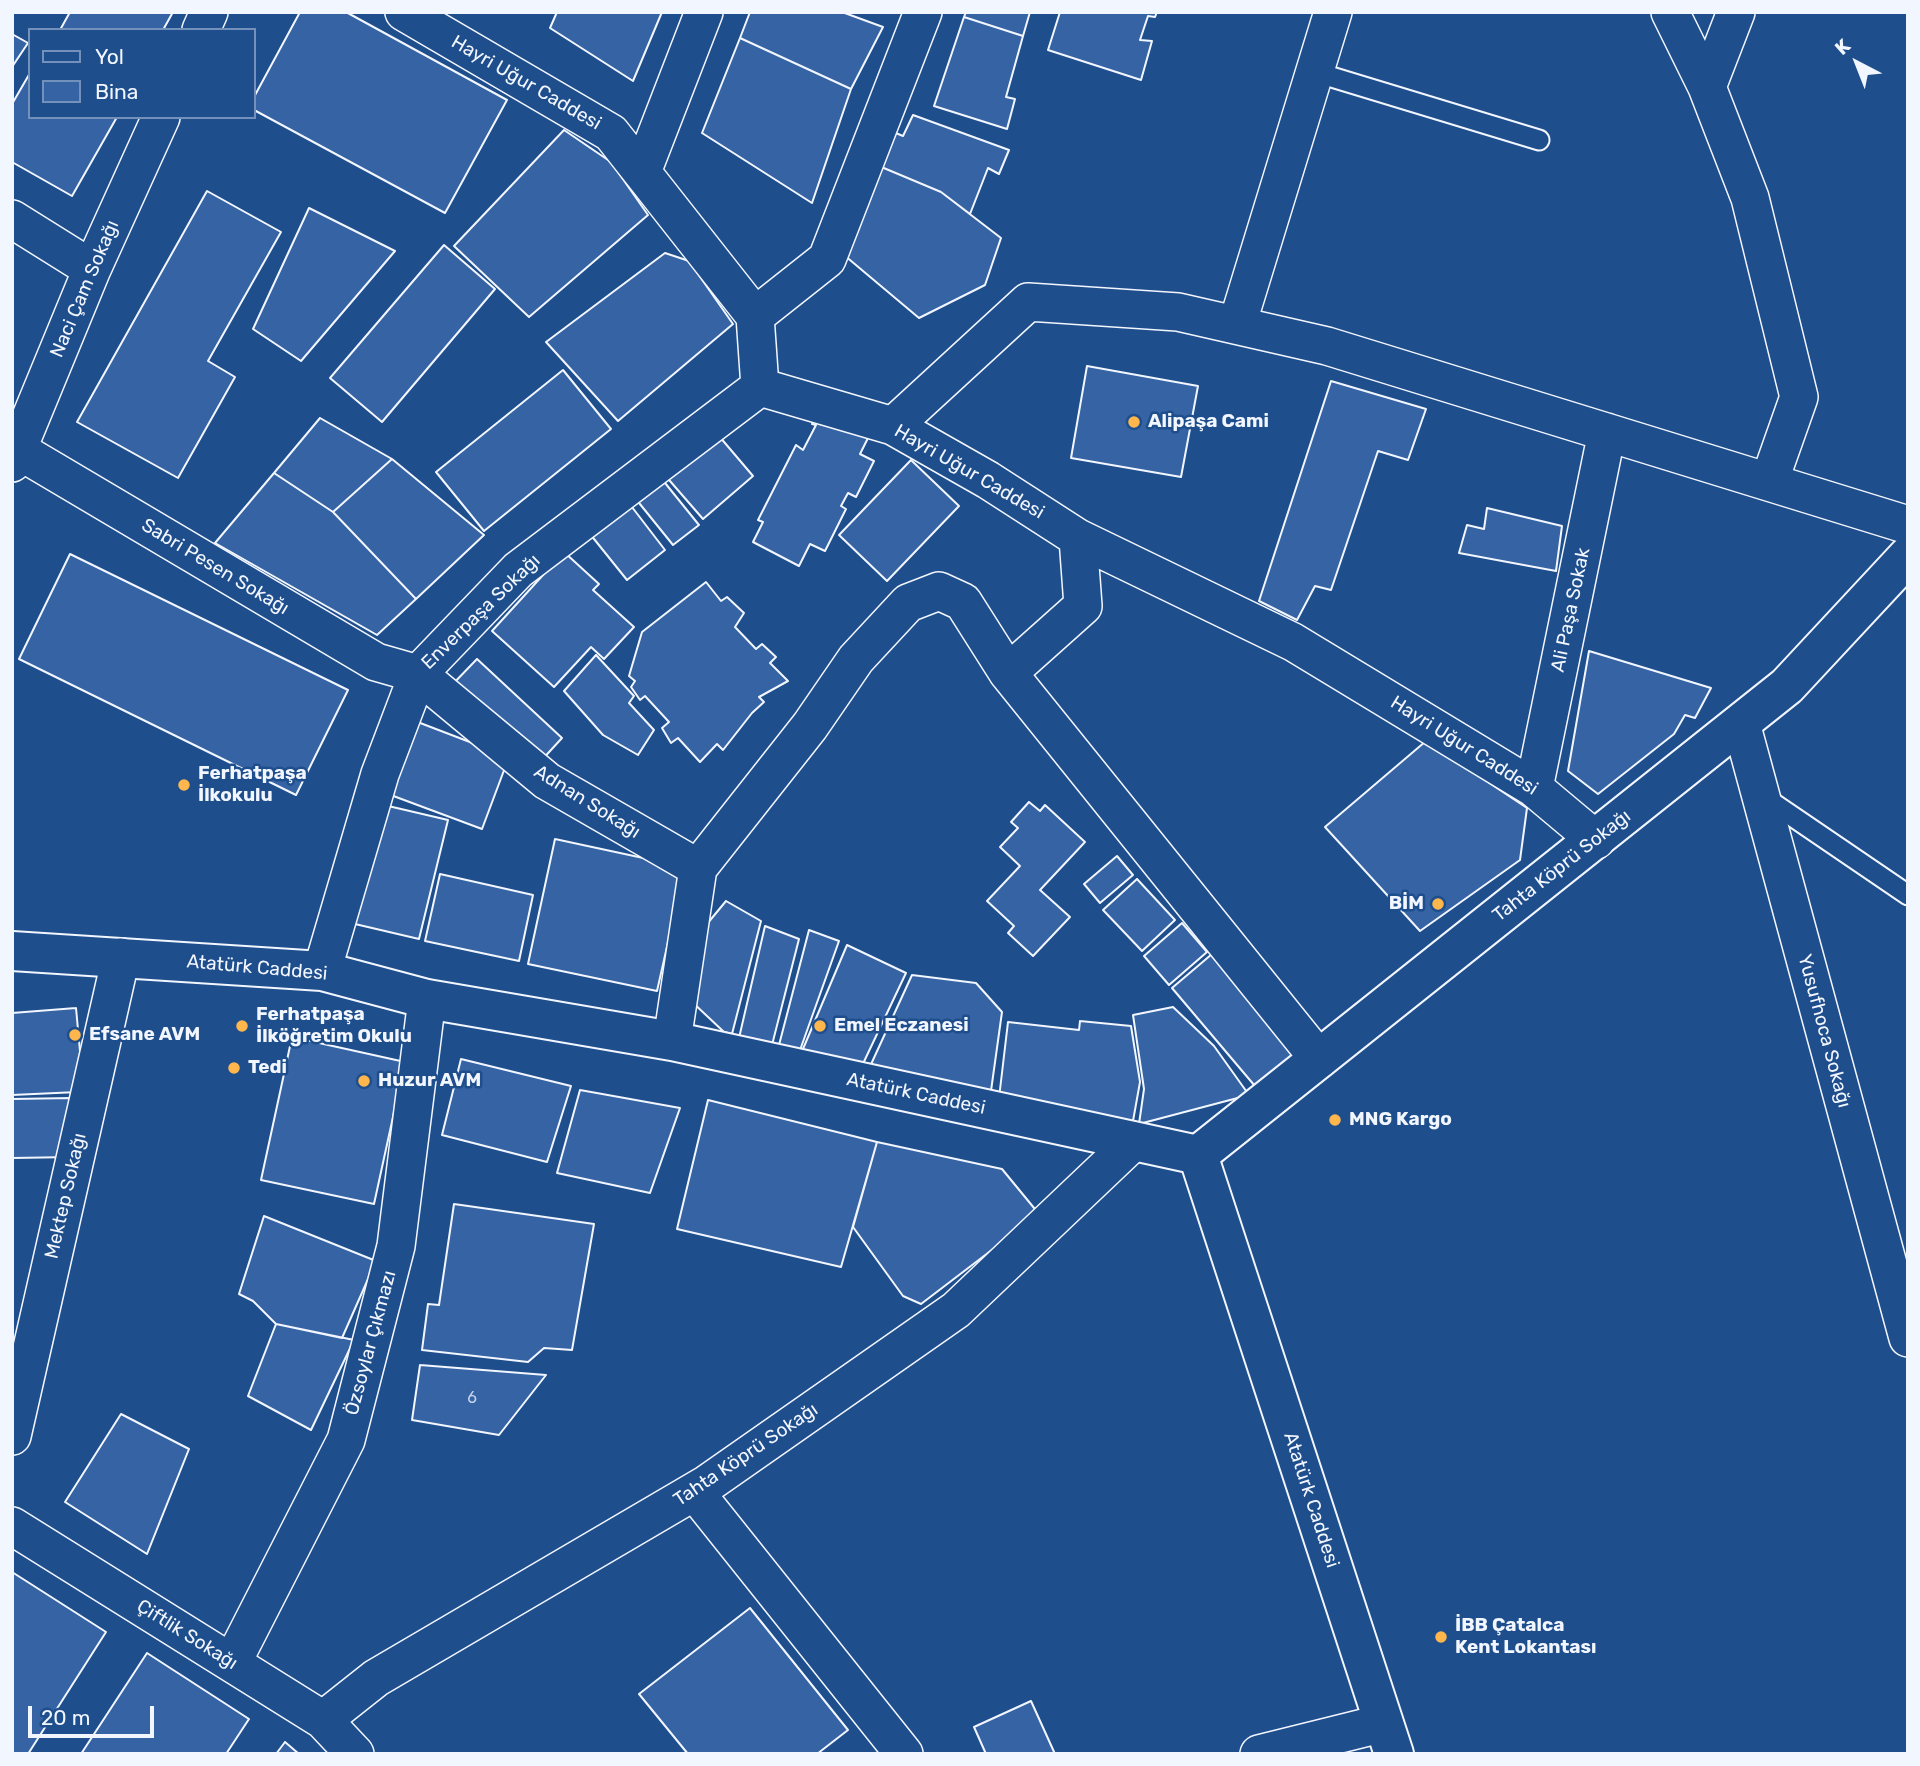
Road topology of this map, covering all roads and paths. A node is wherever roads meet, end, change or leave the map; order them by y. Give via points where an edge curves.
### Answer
1 (209, 12) edge
2 (404, 12) edge
3 (704, 12) edge
4 (923, 12) edge
5 (1333, 12) edge
6 (1670, 12) edge
7 (1736, 12) edge
8 (202, 28) edge
9 (1315, 72) junction
10 (1707, 87) junction
11 (160, 119) edge
12 (1539, 140) dead end
13 (642, 172) junction
14 (12, 219) edge
15 (92, 269) junction
16 (755, 316) junction
17 (1237, 325) junction
18 (760, 387) junction
19 (893, 426) junction
20 (1607, 432) junction
21 (15, 457) edge
22 (1769, 482) junction
23 (1908, 525) edge
24 (1078, 538) junction
25 (1908, 556) edge
26 (1008, 673) junction
27 (418, 674) junction
28 (1741, 723) junction
29 (1534, 788) junction
30 (1760, 795) junction
31 (1596, 840) junction
32 (698, 867) junction
33 (1908, 895) edge
34 (12, 951) edge
35 (121, 957) junction
36 (322, 971) junction
37 (428, 999) junction
38 (672, 1041) junction
39 (1319, 1059) junction
40 (1134, 1141) junction
41 (1198, 1155) junction
42 (1906, 1325) edge
43 (12, 1436) edge
44 (695, 1492) junction
45 (12, 1526) edge
46 (232, 1663) junction
47 (323, 1720) junction
48 (1389, 1738) edge
49 (355, 1754) edge
50 (904, 1754) edge
51 (1259, 1754) edge

1 - 8 street
2 - 13 street, Hayri Uğur Caddesi via 611,133
3 - 13 street
4 - 16 street via 827,259
5 - 9 street
6 - 10 street
7 - 10 street
9 - 12 lane
9 - 17 street
10 - 22 street via 1750,198 1799,397
11 - 15 street, Naci Çam Sokağı
13 - 16 street, Hayri Uğur Caddesi
14 - 15 street
15 - 21 street, Naci Çam Sokağı
16 - 18 street
17 - 19 street via 1178,312 1028,302
17 - 20 street via 1327,346
18 - 19 street, Hayri Uğur Caddesi
18 - 27 street, Enverpaşa Sokağı via 518,570
19 - 24 street, Hayri Uğur Caddesi
20 - 22 street
20 - 29 street, Ali Paşa Sokak
21 - 27 street, Sabri Pesen Sokağı via 376,662
22 - 23 street
24 - 26 street via 1083,606
24 - 29 street, Hayri Uğur Caddesi via 1293,642
25 - 28 main road, Tahta Köprü Sokağı via 1787,687
26 - 32 street via 963,602 939,591 908,603 856,659 810,726
26 - 39 street
27 - 32 street, Adnan Sokağı via 547,781
27 - 36 street, Enverpaşa Sokağı via 380,774
28 - 30 street, Yusufhoca Sokağı
28 - 31 main road, Tahta Köprü Sokağı
29 - 31 street, Hayri Uğur Caddesi
30 - 33 lane
30 - 42 street, Yusufhoca Sokağı
31 - 39 main road, Tahta Köprü Sokağı
32 - 38 street
34 - 35 main road, Atatürk Caddesi
35 - 36 main road, Atatürk Caddesi
35 - 43 street, Mektep Sokağı
36 - 37 main road, Atatürk Caddesi
37 - 38 main road, Atatürk Caddesi
37 - 46 street, Özsoylar Çıkmazı via 396,1247 345,1440
38 - 40 main road, Atatürk Caddesi
39 - 41 main road, Tahta Köprü Sokağı
40 - 41 main road, Atatürk Caddesi
40 - 44 street, Tahta Köprü Sokağı via 956,1310
41 - 48 main road, Atatürk Caddesi
44 - 47 street, Tahta Köprü Sokağı via 376,1678
44 - 50 street
45 - 46 street, Çiftlik Sokağı
46 - 47 street, Çiftlik Sokağı
47 - 49 street, Çiftlik Sokağı
48 - 51 street

